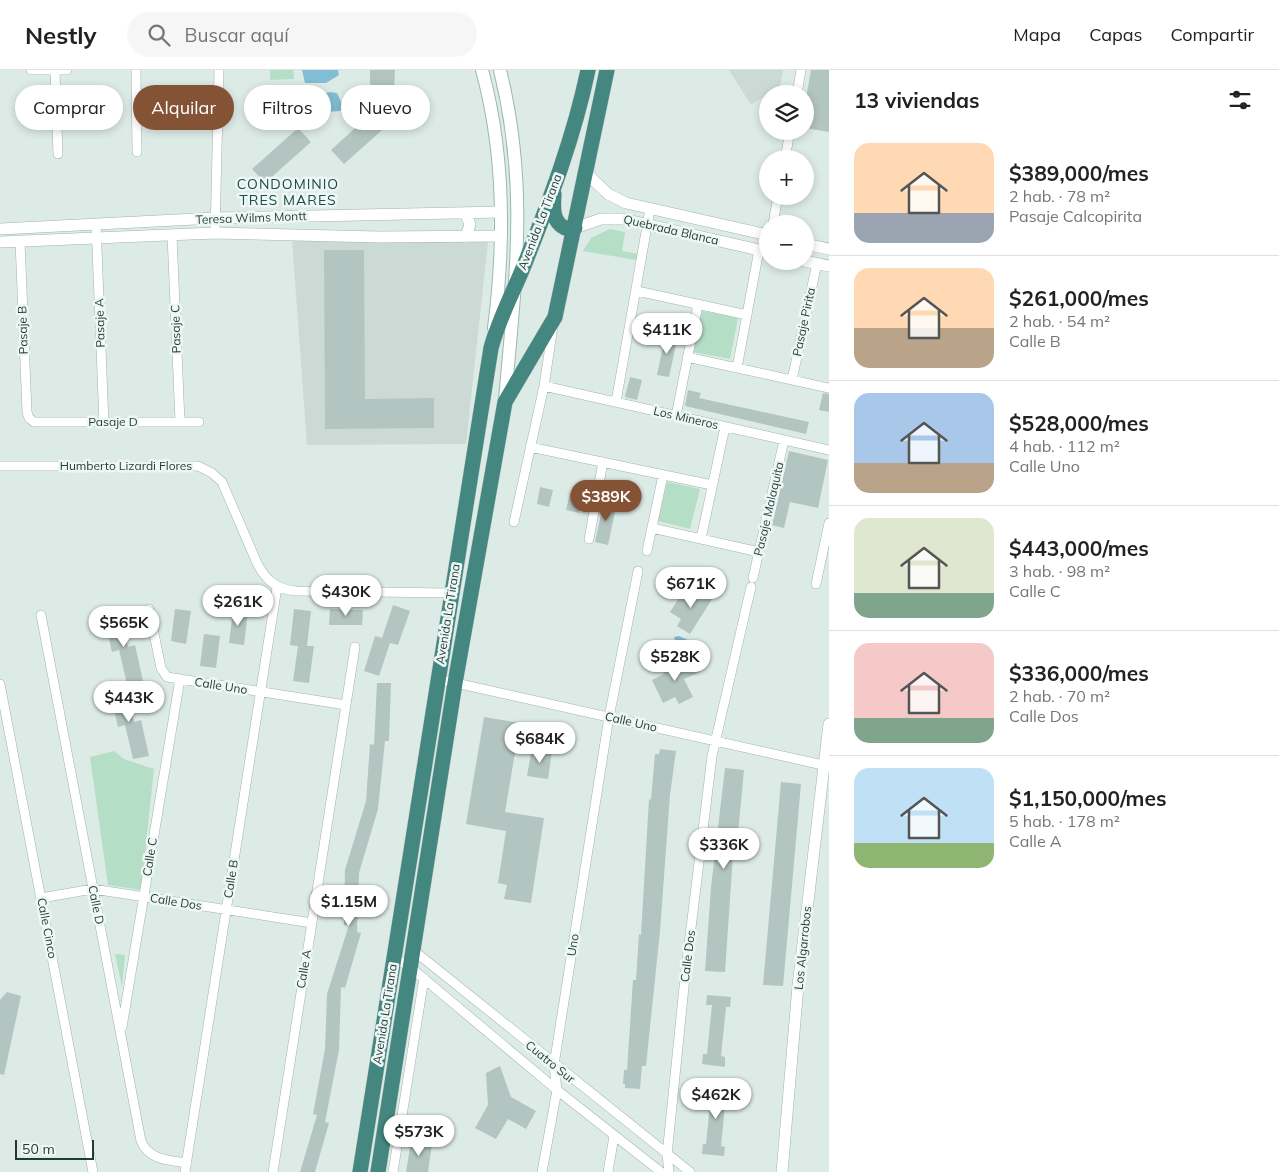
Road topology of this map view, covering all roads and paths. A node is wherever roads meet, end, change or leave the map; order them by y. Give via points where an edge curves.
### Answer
1 (30, 70) edge
2 (55, 70) edge
3 (67, 70) edge
4 (136, 70) edge
5 (219, 70) edge
6 (482, 70) edge
7 (500, 70) edge
8 (588, 70) edge
9 (607, 70) edge
10 (801, 70) edge
11 (798, 85) edge
12 (137, 152) dead end
13 (58, 154) dead end
14 (586, 173) junction
15 (558, 176) junction
16 (650, 209) junction
17 (502, 212) junction
18 (465, 213) junction
19 (215, 218) junction
20 (96, 224) junction
21 (648, 225) junction
22 (574, 228) junction
23 (0, 229) edge
24 (759, 233) edge
25 (215, 234) junction
26 (172, 235) junction
27 (502, 236) junction
28 (466, 237) junction
29 (97, 238) junction
30 (20, 241) junction
31 (0, 242) edge
32 (814, 246) edge
33 (829, 249) edge
34 (759, 250) edge
35 (814, 263) edge
36 (829, 266) edge
37 (760, 270) edge
38 (810, 270) edge
39 (516, 285) junction
40 (637, 292) junction
41 (698, 305) junction
42 (747, 315) junction
43 (554, 317) junction
44 (491, 348) junction
45 (687, 357) junction
46 (737, 368) junction
47 (792, 380) junction
48 (544, 386) junction
49 (829, 388) edge
50 (505, 402) junction
51 (616, 402) junction
52 (676, 416) junction
53 (29, 418) joint
54 (180, 422) junction
55 (198, 422) dead end
56 (104, 423) junction
57 (724, 427) junction
58 (784, 440) junction
59 (530, 447) junction
60 (829, 450) edge
61 (604, 462) junction
62 (0, 466) edge
63 (663, 475) junction
64 (712, 486) junction
65 (514, 522) dead end
66 (829, 523) edge
67 (652, 528) junction
68 (589, 539) dead end
69 (701, 539) junction
70 (647, 551) dead end
71 (759, 552) junction
72 (638, 571) dead end
73 (816, 584) dead end
74 (277, 587) junction
75 (452, 593) junction
76 (149, 609) dead end
77 (41, 615) dead end
78 (355, 647) dead end
79 (438, 679) junction
80 (180, 680) junction
81 (455, 683) junction
82 (0, 684) edge
83 (260, 693) junction
84 (346, 705) junction
85 (609, 717) junction
86 (829, 724) edge
87 (716, 741) junction
88 (823, 765) junction
89 (93, 889) junction
90 (144, 897) junction
91 (41, 898) junction
92 (226, 910) junction
93 (312, 923) junction
94 (413, 950) junction
95 (394, 958) junction
96 (410, 967) junction
97 (424, 978) junction
98 (121, 1034) junction
99 (554, 1065) junction
100 (557, 1090) junction
101 (614, 1136) junction
102 (667, 1154) junction
103 (186, 1168) edge
104 (93, 1172) edge
105 (273, 1172) edge
106 (360, 1172) edge
107 (378, 1172) edge
108 (393, 1172) edge
109 (542, 1172) edge
110 (608, 1172) edge
111 (661, 1172) edge
112 (669, 1172) edge
113 (690, 1172) edge
114 (782, 1172) edge

1 - 2 street
2 - 3 street
2 - 13 street
4 - 12 street
5 - 19 street
6 - 17 main road via 498,158
7 - 39 main road via 512,123 518,181
8 - 15 highway, Avenida La Tirana via 577,119
9 - 14 highway, Avenida La Tirana
10 - 11 street
14 - 15 highway via 574,167
14 - 16 street, Quebrada Blanca via 616,199
14 - 22 highway, Avenida La Tirana
15 - 22 highway via 555,218 562,227
15 - 39 highway, Avenida La Tirana
16 - 21 street
16 - 24 street, Quebrada Blanca
17 - 18 street, Teresa Wilms Montt
17 - 27 main road
18 - 19 street, Teresa Wilms Montt
18 - 28 street via 470,224
19 - 20 street, Teresa Wilms Montt
19 - 25 street
20 - 23 street, Teresa Wilms Montt
20 - 29 street, Pasaje A
21 - 22 street, Quebrada Blanca via 608,218
21 - 34 street, Quebrada Blanca
21 - 40 street
22 - 43 highway, Avenida La Tirana
25 - 26 street, Teresa Wilms Montt
25 - 28 street, Teresa Wilms Montt
26 - 29 street, Teresa Wilms Montt
26 - 54 street, Pasaje C
27 - 28 street, Teresa Wilms Montt
27 - 44 main road
29 - 30 street, Teresa Wilms Montt
29 - 56 street, Pasaje A
30 - 31 street, Teresa Wilms Montt
30 - 53 street, Pasaje B via 26,412
32 - 33 street
35 - 36 street
37 - 42 street
38 - 47 street, Pasaje Pirita
39 - 44 highway, Avenida La Tirana
39 - 50 main road
40 - 41 street
40 - 51 street
41 - 42 street
41 - 45 street
42 - 46 street
43 - 48 street, Avenida La Tirana
43 - 50 highway, Avenida La Tirana
44 - 75 highway, Avenida La Tirana
45 - 46 street
45 - 52 street
46 - 47 street
47 - 49 street
48 - 51 street, Los Mineros
48 - 59 street, Avenida La Tirana
50 - 81 highway, Avenida La Tirana
51 - 52 street, Los Mineros
52 - 57 street, Los Mineros
53 - 56 street, Pasaje D via 34,422
54 - 55 street, Pasaje D
54 - 56 street, Pasaje D
57 - 58 street, Los Mineros
57 - 64 street
58 - 60 street, Los Mineros
58 - 71 street, Pasaje Malaquita
59 - 61 street
59 - 65 street, Avenida La Tirana
61 - 63 street
61 - 68 street
62 - 74 street, Humberto Lizardi Flores via 189,465 205,469 225,488 256,564
63 - 64 street
63 - 67 street
64 - 69 street
66 - 73 street
67 - 69 street
67 - 70 street
69 - 71 street
71 - 87 street, Pasaje Malaquita
72 - 85 street, Uno
74 - 75 street via 296,591
74 - 83 street, Calle B
75 - 79 highway, Avenida La Tirana
76 - 80 street, Calle Uno via 162,672 167,677
77 - 89 street, Calle D
78 - 84 street, Calle A
79 - 81 street, Calle Uno
79 - 95 highway, Avenida La Tirana
80 - 83 street, Calle Uno
80 - 90 street, Calle C
81 - 85 street, Calle Uno
81 - 94 highway, Avenida La Tirana
82 - 91 street, Calle Cinco
83 - 84 street, Calle Uno
83 - 92 street, Calle B
84 - 93 street, Calle A
85 - 87 street, Calle Uno
85 - 99 street, Uno
86 - 88 street, Los Algarrobos
87 - 88 street, Calle Uno
87 - 102 street, Calle Dos via 686,967
88 - 114 street, Los Algarrobos via 798,986
89 - 90 street, Calle Dos
89 - 91 street, Calle Dos
89 - 98 street, Calle D
90 - 92 street, Calle Dos
90 - 98 street, Calle C
91 - 104 street, Calle Cinco
92 - 93 street, Calle Dos
92 - 103 street, Calle B
93 - 105 street, Calle A
94 - 96 highway, Avenida La Tirana
94 - 99 street, Cuatro Sur
95 - 96 street, Cuatro Sur
95 - 106 highway, Avenida La Tirana
96 - 97 street, Cuatro Sur
96 - 107 highway, Avenida La Tirana
97 - 100 street, Cuatro Sur
97 - 108 street
98 - 103 street, Calle D via 143,1145 153,1156
99 - 100 street, Uno
99 - 102 street, Cuatro Sur
100 - 101 street, Cuatro Sur
100 - 109 street, Uno
101 - 110 street
101 - 111 street, Cuatro Sur
102 - 112 street, Calle Dos
102 - 113 street, Cuatro Sur

